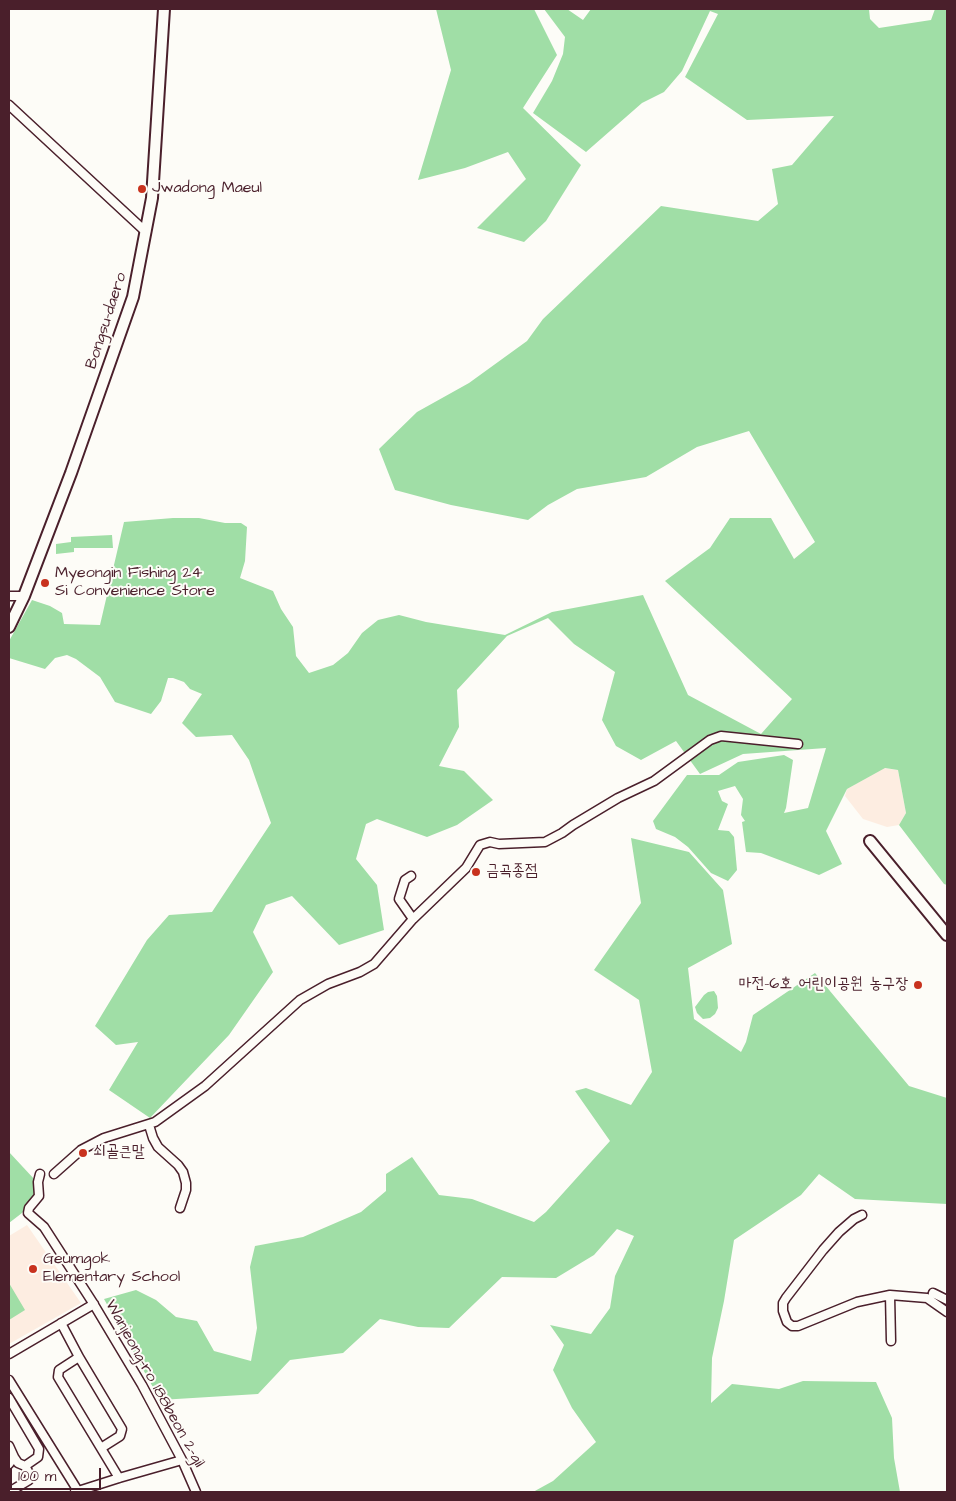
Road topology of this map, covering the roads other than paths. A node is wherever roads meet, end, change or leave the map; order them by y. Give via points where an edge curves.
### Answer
1 (164, 9) edge
2 (9, 105) edge
3 (146, 232) junction
4 (9, 596) edge
5 (24, 596) junction
6 (9, 627) edge
7 (798, 744) dead end
8 (870, 841) dead end
9 (411, 876) dead end
10 (413, 919) junction
11 (947, 936) edge
12 (149, 1125) junction
13 (40, 1174) dead end
14 (54, 1174) dead end
15 (180, 1208) dead end
16 (862, 1215) dead end
17 (933, 1293) dead end
18 (890, 1296) junction
19 (947, 1300) edge
20 (94, 1304) junction
21 (947, 1312) edge
22 (61, 1323) junction
23 (891, 1342) dead end
24 (9, 1354) edge
25 (79, 1357) junction
26 (9, 1380) edge
27 (9, 1398) edge
28 (47, 1442) junction
29 (9, 1446) edge
30 (101, 1448) junction
31 (39, 1449) junction
32 (14, 1457) junction
33 (182, 1460) junction
34 (9, 1464) edge
35 (25, 1466) junction
36 (119, 1478) junction
37 (10, 1492) edge
38 (76, 1492) edge
39 (196, 1492) edge

1 - 3 main road, Bongsu-daero via 152,198
2 - 3 street
3 - 5 main road, Bongsu-daero via 133,297
4 - 5 street
5 - 6 main road, Bongsu-daero
7 - 10 street via 721,736 710,740 654,781 618,798 545,842 484,843 466,868
8 - 11 main road
9 - 10 street via 405,880 399,899
10 - 12 street via 374,964 300,1000 205,1086
12 - 14 street via 104,1138 81,1150
12 - 15 street via 158,1148 183,1172 186,1190
13 - 20 street, Wanjeong-ro 188beon 2-gil via 39,1196 28,1213 44,1227
16 - 18 street via 839,1232 794,1287 783,1303 785,1317 792,1326 798,1326 857,1302
17 - 19 street
18 - 21 street via 927,1298
18 - 23 street
20 - 22 street
20 - 33 street, Wanjeong-ro 188beon 2-gil
22 - 24 street
22 - 25 street
25 - 30 street via 122,1429 120,1436
25 - 30 street via 59,1370 58,1377
26 - 28 street
27 - 31 street
28 - 31 street
28 - 38 street
29 - 32 street
30 - 36 street
31 - 35 street via 38,1457
32 - 34 street
32 - 35 street
33 - 36 street
33 - 39 street, Wanjeong-ro 188beon 2-gil
35 - 37 street via 29,1480
36 - 38 street

